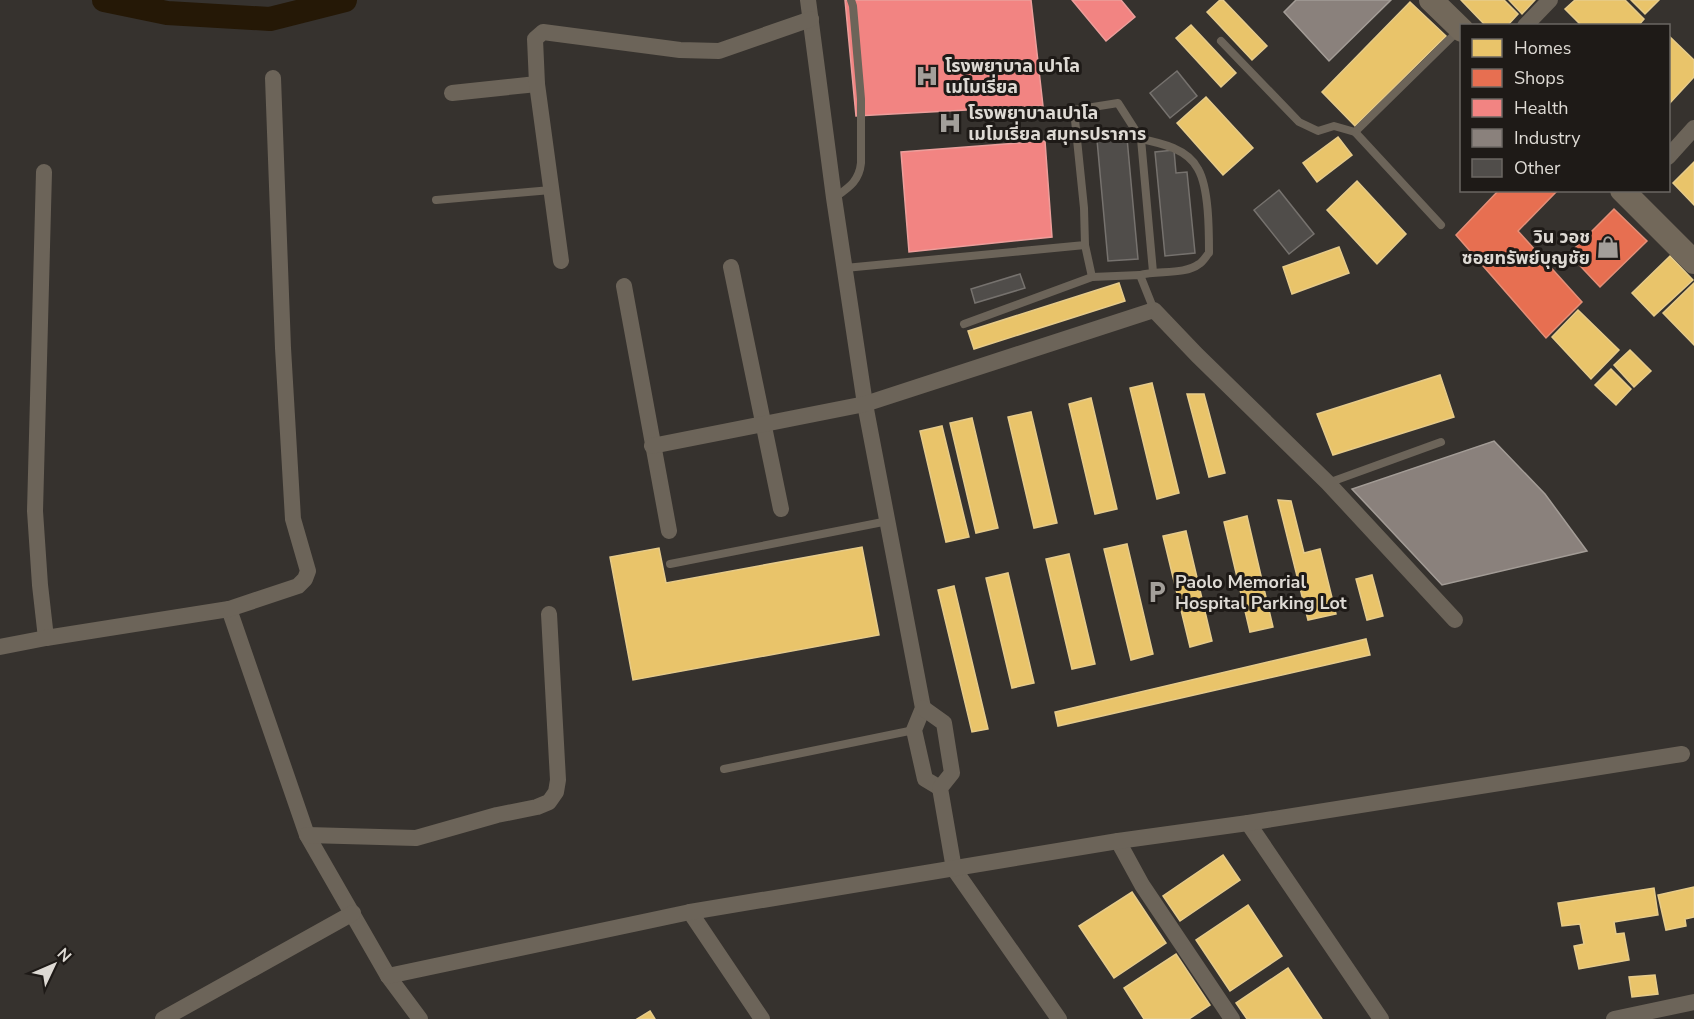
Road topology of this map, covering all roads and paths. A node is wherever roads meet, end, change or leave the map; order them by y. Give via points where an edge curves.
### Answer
1 (808, 0) edge
2 (851, 0) edge
3 (1431, 0) edge
4 (1550, 0) edge
5 (811, 20) junction
6 (1527, 24) edge
7 (1460, 29) edge
8 (1460, 31) edge
9 (1221, 41) dead end
10 (273, 78) dead end
11 (537, 84) junction
12 (452, 93) dead end
13 (1694, 128) edge
14 (1355, 132) junction
15 (1141, 139) junction
16 (1670, 155) edge
17 (44, 172) dead end
18 (551, 190) junction
19 (1630, 193) edge
20 (834, 198) junction
21 (436, 200) dead end
22 (1441, 225) dead end
23 (1085, 245) junction
24 (561, 261) dead end
25 (1694, 262) edge
26 (731, 267) dead end
27 (845, 268) junction
28 (1153, 272) junction
29 (1140, 275) junction
30 (1092, 277) junction
31 (624, 286) dead end
32 (1154, 310) junction
33 (964, 324) dead end
34 (865, 404) junction
35 (763, 424) junction
36 (1441, 442) dead end
37 (652, 446) junction
38 (1328, 483) junction
39 (781, 509) dead end
40 (888, 521) junction
41 (669, 531) dead end
42 (670, 564) dead end
43 (229, 609) junction
44 (549, 614) dead end
45 (1455, 620) dead end
46 (46, 638) junction
47 (0, 647) edge
48 (923, 708) junction
49 (914, 730) junction
50 (1682, 754) dead end
51 (724, 769) dead end
52 (940, 788) junction
53 (1248, 823) junction
54 (307, 834) junction
55 (1118, 841) junction
56 (954, 869) junction
57 (690, 912) junction
58 (353, 913) junction
59 (388, 976) junction
60 (1694, 1002) edge
61 (163, 1019) edge
62 (420, 1019) edge
63 (762, 1019) edge
64 (1059, 1019) edge
65 (1232, 1019) edge
66 (1381, 1019) edge
67 (1614, 1019) edge

1 - 5 street
2 - 20 lane via 861,99 861,163 855,183
3 - 7 street
4 - 6 street
5 - 11 street via 719,51 680,50 543,32 535,39
5 - 20 street
8 - 14 lane
9 - 14 lane via 1299,122 1318,131 1334,126
10 - 43 street via 293,519 308,571 298,586
11 - 12 street
11 - 18 street
13 - 16 street
14 - 22 lane
15 - 23 lane via 1118,103 1074,110
15 - 28 lane
15 - 28 lane via 1166,144 1198,168 1209,234 1209,253 1198,265 1175,272
17 - 46 street via 35,511
18 - 21 lane
18 - 24 street
19 - 25 street
20 - 27 street
23 - 27 lane
23 - 30 lane
26 - 35 street
27 - 34 street
28 - 29 lane
29 - 30 lane
29 - 32 lane
30 - 33 lane
31 - 37 street
32 - 34 street
32 - 38 street
34 - 35 street
34 - 40 street
35 - 37 street
35 - 39 street
36 - 38 lane
37 - 41 street
38 - 45 street
40 - 42 lane
40 - 48 street
43 - 46 street
43 - 54 street
44 - 54 street via 558,780 549,802 416,838
46 - 47 street
48 - 49 street
48 - 52 street via 944,723 952,773
49 - 51 lane
49 - 52 street via 925,779
50 - 53 street
52 - 56 street
53 - 55 street
53 - 66 street
54 - 58 street
55 - 56 street
55 - 65 street via 1133,870
56 - 57 street
56 - 64 street
57 - 59 street
57 - 63 street
58 - 59 street
58 - 61 street
59 - 62 street
60 - 67 street

